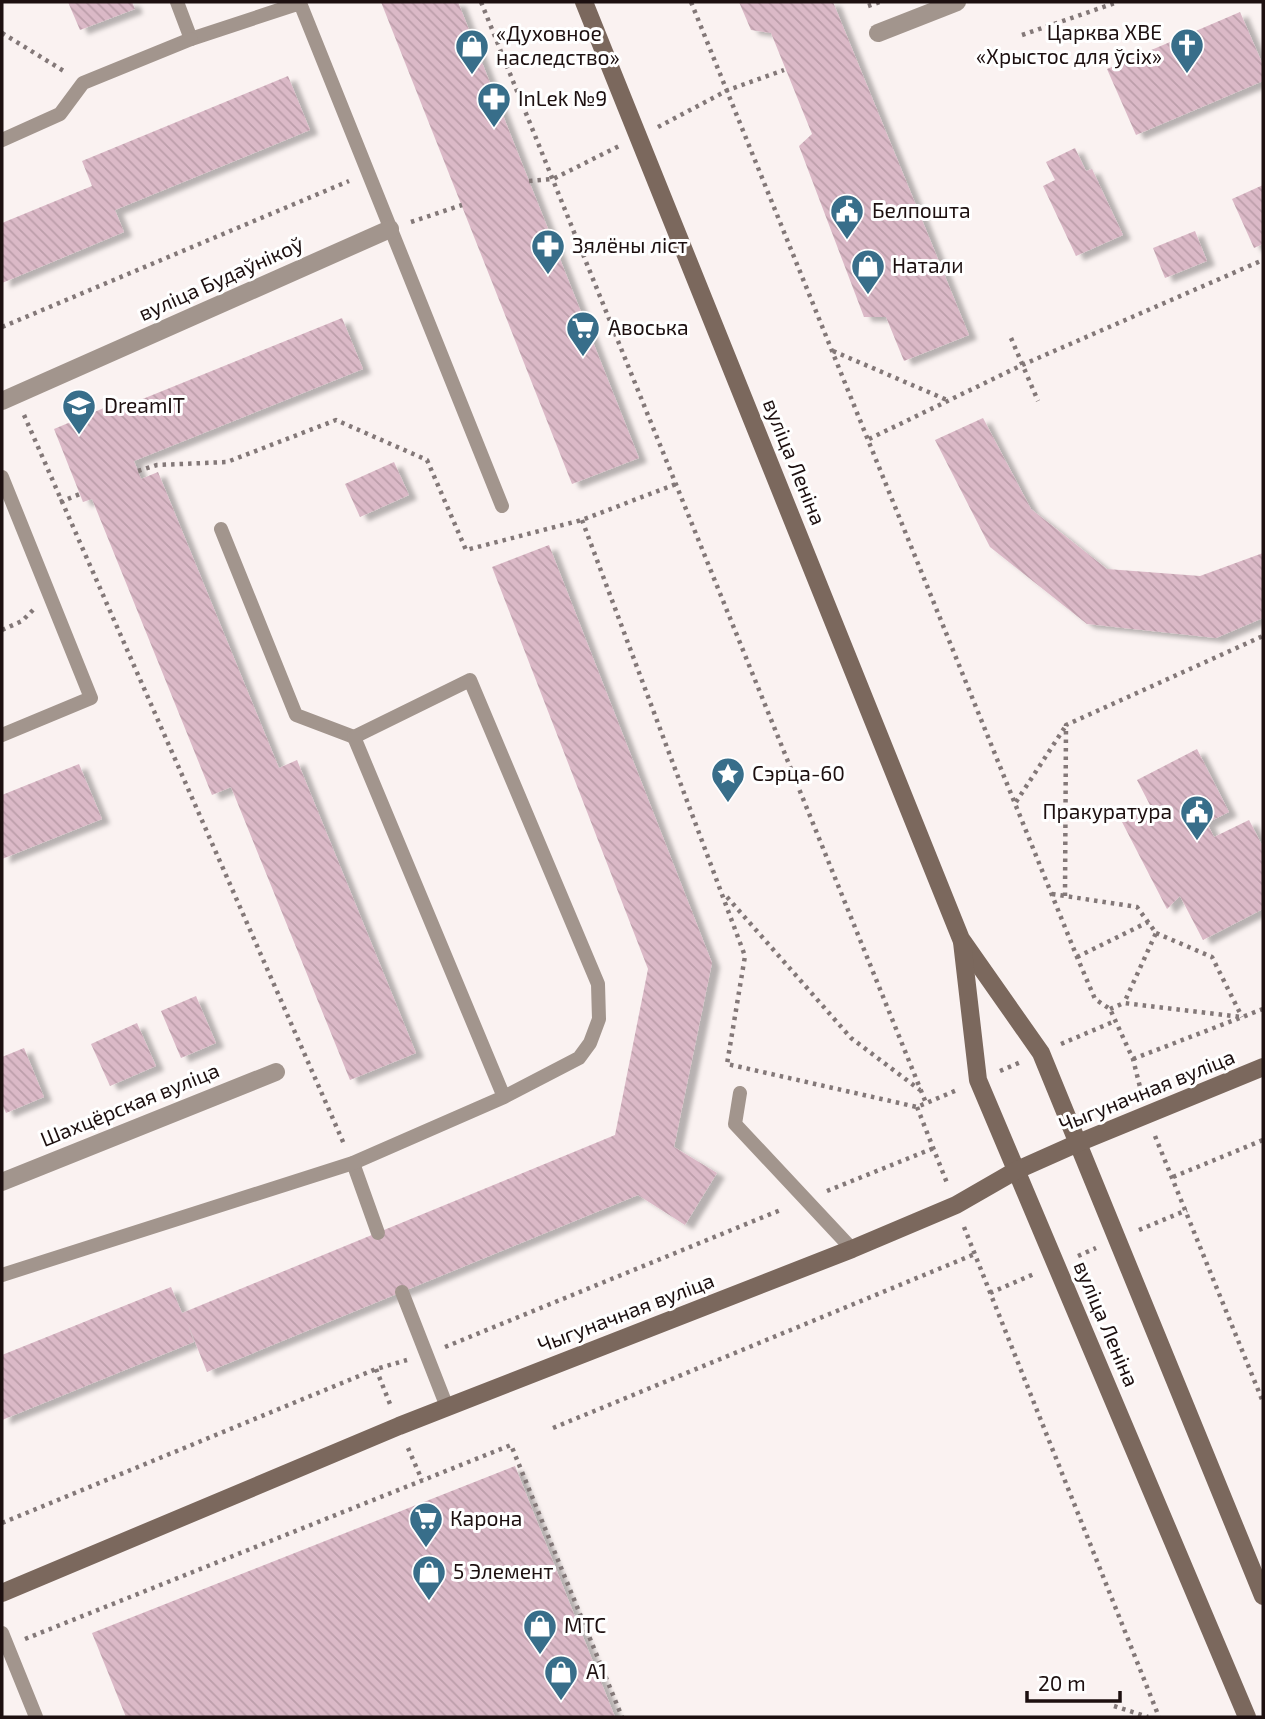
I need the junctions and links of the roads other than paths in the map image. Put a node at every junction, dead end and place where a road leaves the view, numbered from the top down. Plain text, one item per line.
1 (177, 2) edge
2 (300, 2) edge
3 (584, 2) edge
4 (957, 2) edge
5 (878, 33) dead end
6 (191, 39) junction
7 (2, 140) edge
8 (390, 229) junction
9 (8, 398) edge
10 (2, 477) edge
11 (502, 506) dead end
12 (221, 529) dead end
13 (2, 734) edge
14 (354, 737) junction
15 (961, 939) junction
16 (1263, 1067) edge
17 (276, 1072) dead end
18 (740, 1093) dead end
19 (504, 1097) junction
20 (1078, 1143) junction
21 (353, 1163) junction
22 (1015, 1171) junction
23 (2, 1182) edge
24 (378, 1233) dead end
25 (852, 1249) junction
26 (2, 1275) edge
27 (402, 1292) dead end
28 (447, 1407) junction
29 (2, 1593) edge
30 (1263, 1595) edge
31 (4, 1639) edge
32 (36, 1717) edge
33 (1247, 1717) edge

1 - 6 lane
2 - 6 lane
2 - 8 lane
3 - 15 main road, вуліца Леніна
4 - 5 street
6 - 7 lane
8 - 9 street, вуліца Будаўнікоў
8 - 11 lane
10 - 13 lane
12 - 14 lane
14 - 19 lane
14 - 19 lane
15 - 20 main road, вуліца Леніна
15 - 22 main road, вуліца Леніна
16 - 20 main road, Чыгуначная вуліца
17 - 23 street, Шахцёрская вуліца
18 - 25 lane
19 - 21 lane
20 - 22 main road, Чыгуначная вуліца
20 - 30 main road, вуліца Леніна
21 - 24 lane
21 - 26 lane
22 - 25 main road, Чыгуначная вуліца
22 - 33 main road, вуліца Леніна
25 - 28 main road, Чыгуначная вуліца
27 - 28 lane
28 - 29 main road, Чыгуначная вуліца
31 - 32 lane

